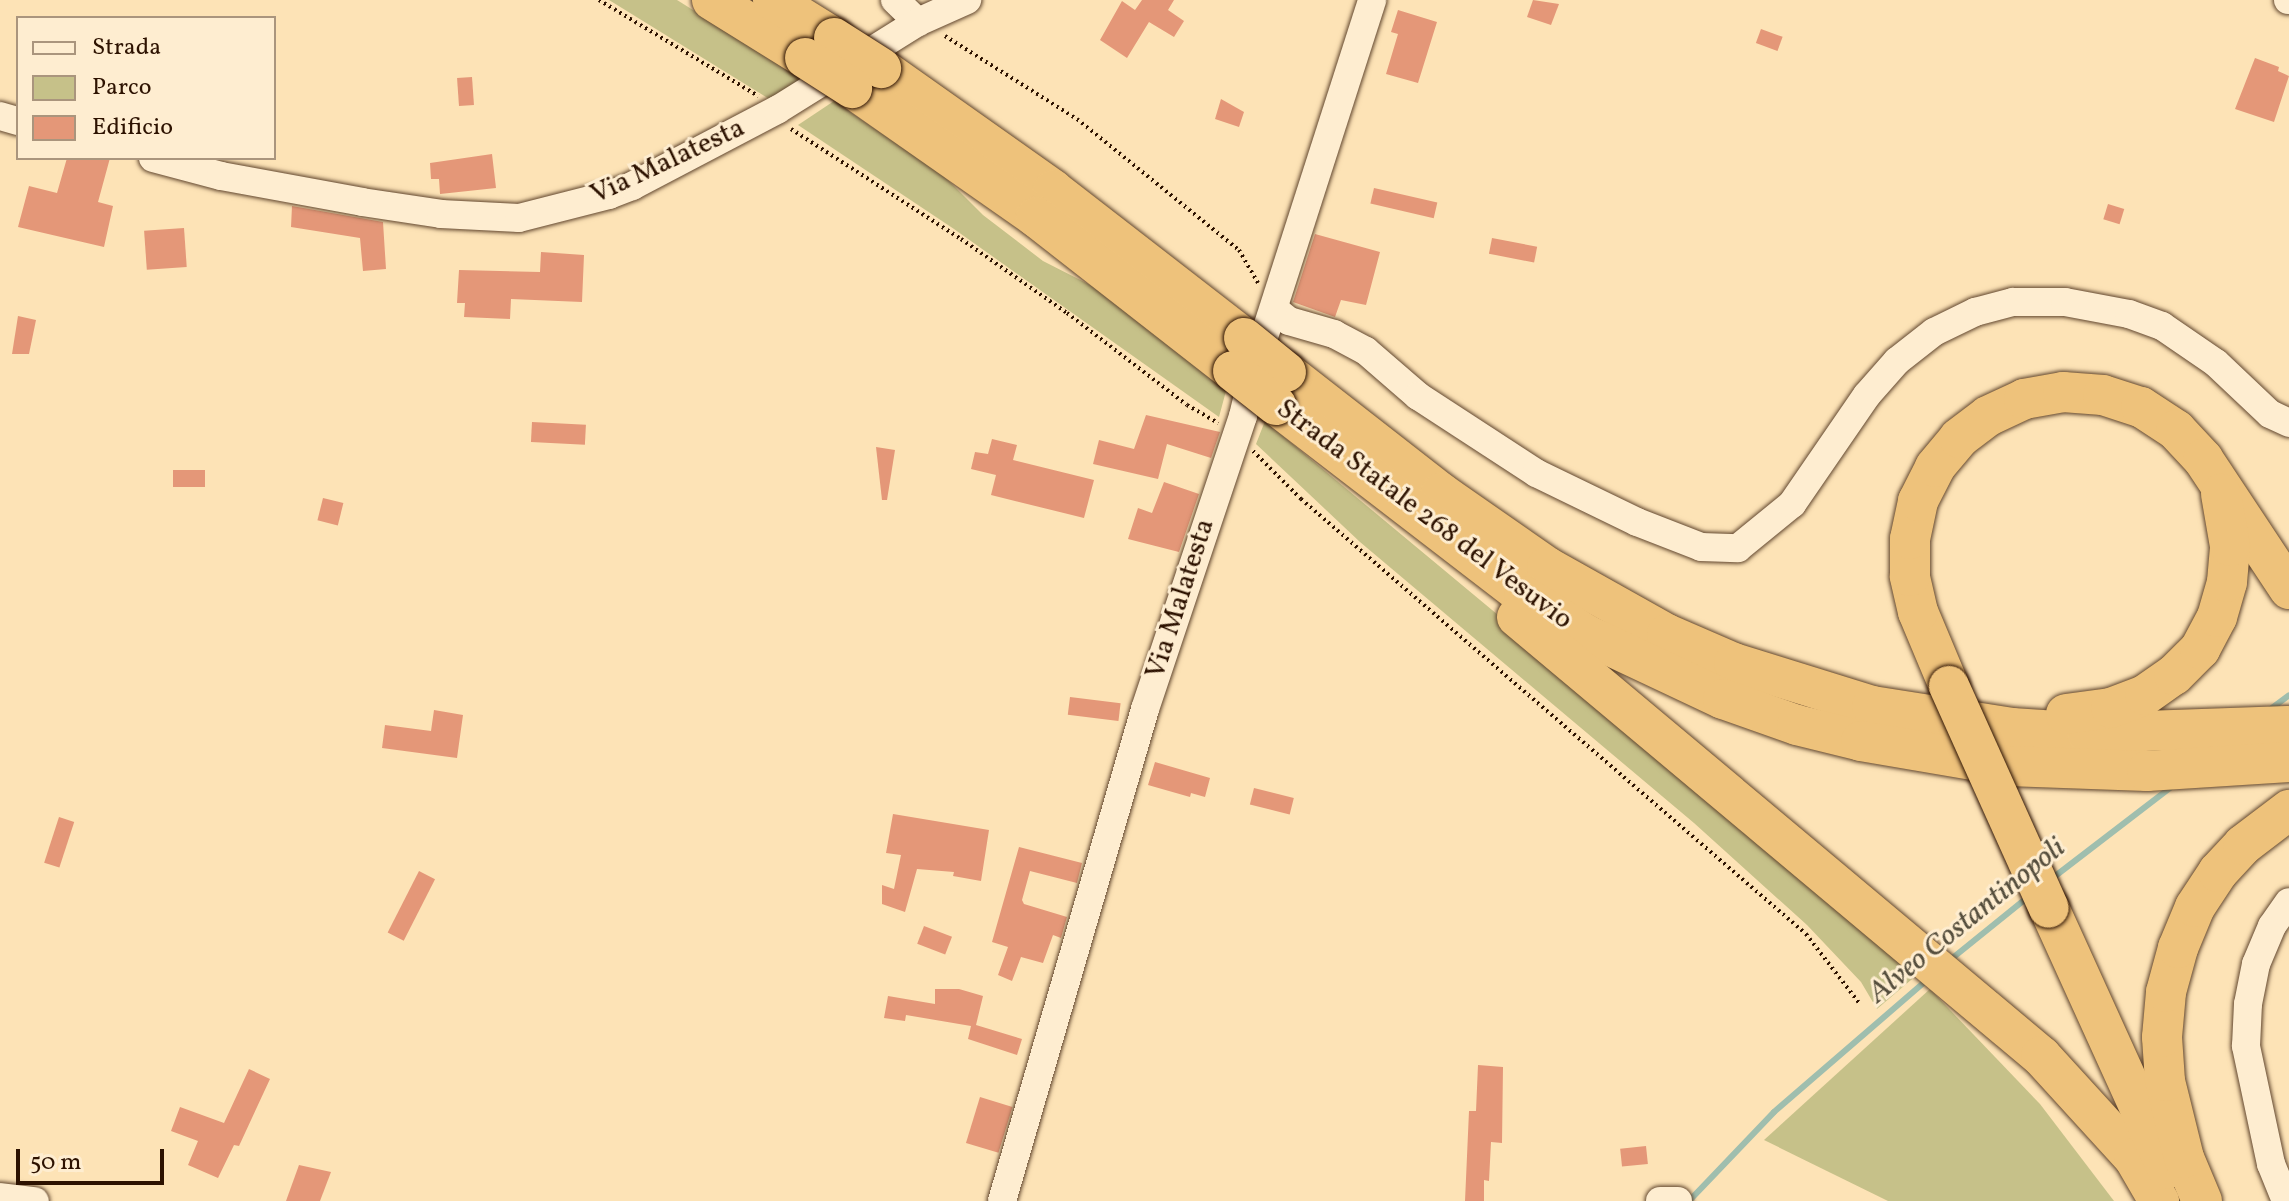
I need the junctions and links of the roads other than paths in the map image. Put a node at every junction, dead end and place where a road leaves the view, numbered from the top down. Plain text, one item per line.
1 (712, 0) edge
2 (773, 0) edge
3 (895, 0) edge
4 (967, 0) edge
5 (1372, 0) edge
6 (918, 22) junction
7 (820, 48) junction
8 (161, 160) edge
9 (1274, 309) junction
10 (1281, 389) junction
11 (2289, 423) edge
12 (2218, 482) junction
13 (1393, 499) junction
14 (2289, 589) edge
15 (1734, 663) junction
16 (2288, 738) edge
17 (2212, 749) junction
18 (2289, 810) edge
19 (2289, 902) edge
20 (0, 1197) edge
21 (35, 1201) edge
22 (1002, 1201) edge
23 (2159, 1201) edge
24 (2182, 1201) edge
25 (2202, 1201) edge
26 (2286, 1201) edge

1 - 7 highway, Strada Statale 268 del Vesuvio
2 - 7 highway, Strada Statale 268 del Vesuvio
3 - 6 street
4 - 6 street, Via Malatesta
5 - 9 street, Via Malatesta
6 - 8 street, Via Malatesta
7 - 10 highway, Strada Statale 268 del Vesuvio, bridge
9 - 11 street
9 - 22 street, Via Malatesta
10 - 13 highway, Strada Statale 268 del Vesuvio
10 - 15 highway, Strada Statale 268 del Vesuvio
12 - 14 highway
12 - 15 highway
12 - 24 highway, bridge
13 - 17 highway, Strada Statale 268 del Vesuvio
13 - 23 highway
15 - 17 highway, Strada Statale 268 del Vesuvio
16 - 17 highway, Strada Statale 268 del Vesuvio
18 - 25 highway
19 - 26 street
20 - 21 street

